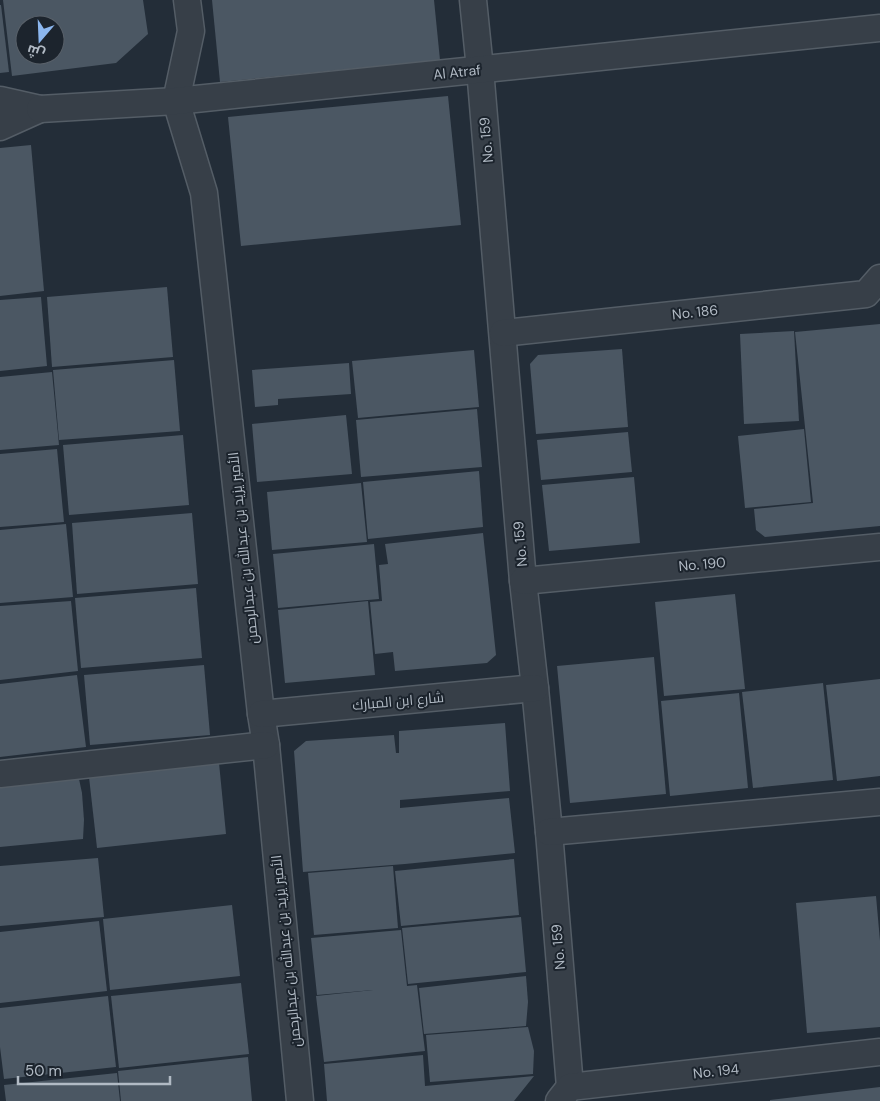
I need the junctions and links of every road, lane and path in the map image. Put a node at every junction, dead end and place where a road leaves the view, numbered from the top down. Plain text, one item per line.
1 (187, 0) edge
2 (473, 0) edge
3 (876, 29) edge
4 (480, 69) junction
5 (0, 100) edge
6 (176, 101) junction
7 (40, 109) junction
8 (0, 127) edge
9 (880, 278) edge
10 (503, 333) junction
11 (880, 547) edge
12 (523, 581) junction
13 (535, 688) junction
14 (261, 714) junction
15 (266, 745) junction
16 (0, 774) edge
17 (880, 802) edge
18 (548, 832) junction
19 (880, 1052) edge
20 (565, 1094) edge
21 (300, 1101) edge

1 - 6 street, الأمير يزيد بن عبدالله بن عبدالرحمن
2 - 4 street, No. 159
3 - 4 street, Al Atraf
4 - 6 street, Al Atraf
4 - 10 street, No. 159
5 - 7 street
6 - 7 street, Al Atraf
6 - 14 street, الأمير يزيد بن عبدالله بن عبدالرحمن
7 - 8 street
9 - 10 street, No. 186
10 - 12 street, No. 159
11 - 12 street, No. 190
12 - 13 street, No. 159
13 - 14 street, شارع ابن المبارك
13 - 18 street, No. 159
14 - 15 street, الأمير يزيد بن عبدالله بن عبدالرحمن
15 - 16 street
15 - 21 street, الأمير يزيد بن عبدالله بن عبدالرحمن
17 - 18 street
18 - 20 street, No. 159
19 - 20 street, No. 194

